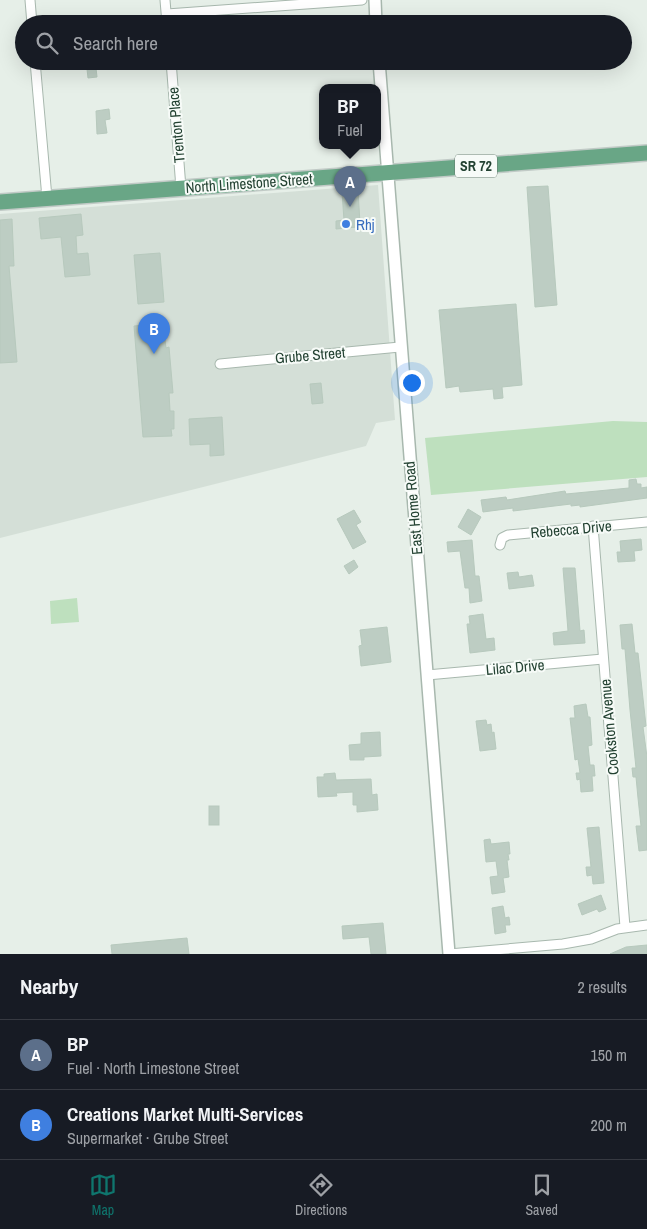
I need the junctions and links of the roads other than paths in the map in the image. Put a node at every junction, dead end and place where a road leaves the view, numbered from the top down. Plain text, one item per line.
1 (30, 0) edge
2 (165, 0) edge
3 (362, 0) edge
4 (375, 0) edge
5 (31, 15) edge
6 (167, 15) edge
7 (208, 15) edge
8 (376, 15) edge
9 (36, 70) edge
10 (171, 70) edge
11 (380, 70) edge
12 (381, 84) edge
13 (381, 89) edge
14 (647, 153) edge
15 (387, 173) junction
16 (181, 188) junction
17 (47, 198) junction
18 (0, 202) edge
19 (400, 347) junction
20 (220, 364) dead end
21 (647, 522) edge
22 (593, 526) junction
23 (500, 545) dead end
24 (603, 660) junction
25 (427, 675) junction
26 (647, 925) edge
27 (625, 927) junction
28 (449, 954) edge

1 - 5 street
2 - 6 street
3 - 7 street
4 - 8 street
9 - 17 street
10 - 16 street, Trenton Place
11 - 12 street, East Home Road
13 - 15 street, East Home Road
14 - 15 main road, North Limestone Street / SR 72
15 - 16 main road, North Limestone Street / SR 72
15 - 19 street, East Home Road
16 - 17 main road, North Limestone Street / SR 72
17 - 18 main road, North Limestone Street / SR 72
19 - 20 street, Grube Street
19 - 25 street, East Home Road
21 - 22 street, Rebecca Drive
22 - 23 street, Rebecca Drive
22 - 24 street, Cookston Avenue
24 - 25 street, Lilac Drive
24 - 27 street, Cookston Avenue
25 - 28 street, East Home Road
26 - 27 street
27 - 28 street

